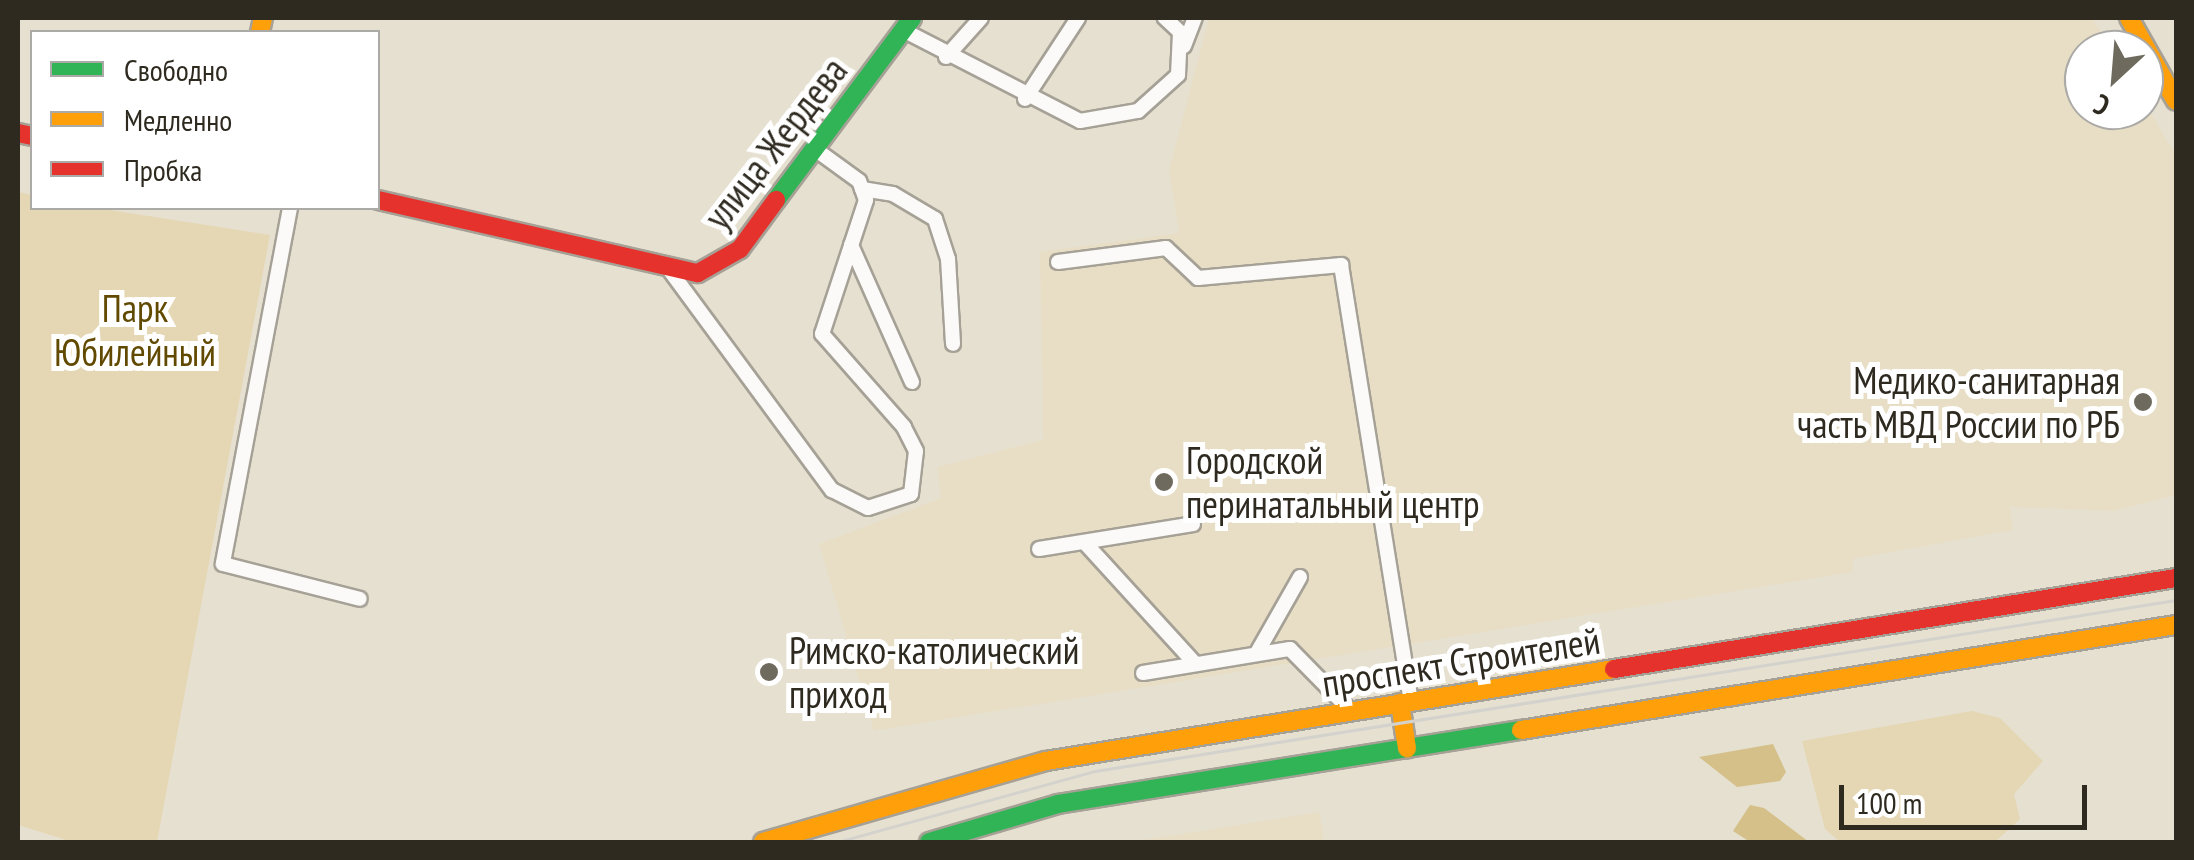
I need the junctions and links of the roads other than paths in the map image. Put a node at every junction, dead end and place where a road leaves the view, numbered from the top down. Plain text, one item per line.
1 (981, 18) edge
2 (1078, 18) edge
3 (1165, 18) edge
4 (1195, 18) edge
5 (2129, 18) edge
6 (907, 24) edge
7 (1181, 51) junction
8 (946, 57) junction
9 (1025, 99) junction
10 (2176, 101) edge
11 (815, 148) junction
12 (862, 190) junction
13 (380, 200) edge
14 (290, 210) edge
15 (851, 245) junction
16 (1058, 262) dead end
17 (671, 272) junction
18 (953, 344) dead end
19 (912, 382) dead end
20 (1193, 524) dead end
21 (1086, 544) junction
22 (1038, 549) dead end
23 (1300, 577) dead end
24 (2176, 578) edge
25 (360, 600) dead end
26 (2176, 625) edge
27 (1258, 651) junction
28 (1193, 660) junction
29 (1143, 674) dead end
30 (1405, 702) junction
31 (1351, 711) junction
32 (1407, 748) junction
33 (763, 842) edge
34 (929, 842) edge

1 - 8 street
2 - 9 street
3 - 7 street
4 - 7 street
5 - 10 main road
6 - 8 street
6 - 11 main road, улица Жердева
7 - 9 street
8 - 9 street
11 - 12 street
11 - 17 main road, улица Жердева
12 - 15 street
12 - 18 street
13 - 17 main road
14 - 25 street
15 - 17 street
15 - 19 street
16 - 30 street
20 - 21 street
21 - 22 street
21 - 28 street
23 - 27 street
24 - 30 main road, проспект Строителей
26 - 32 main road, проспект Строителей
27 - 28 street
27 - 31 street
28 - 29 street
30 - 31 main road, проспект Строителей
30 - 32 main road
31 - 33 main road, проспект Строителей
32 - 34 main road, проспект Строителей

